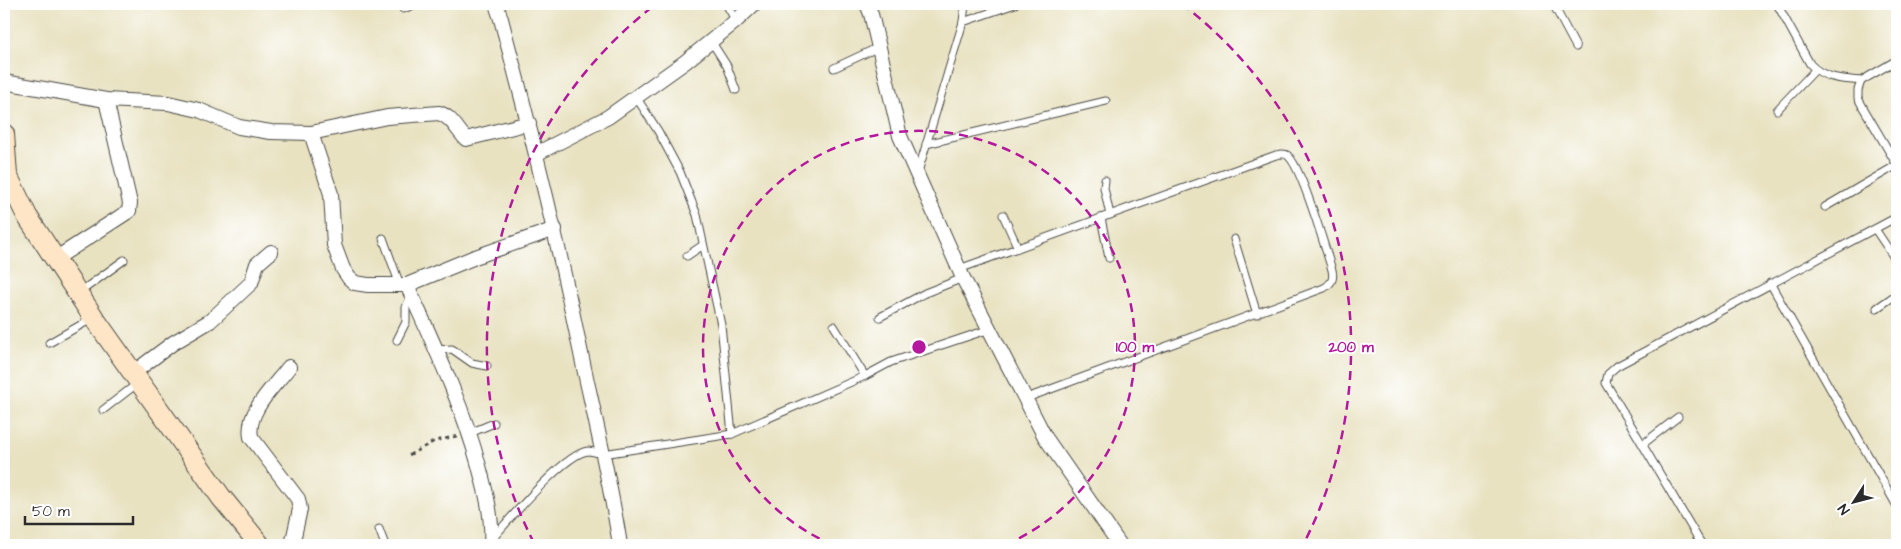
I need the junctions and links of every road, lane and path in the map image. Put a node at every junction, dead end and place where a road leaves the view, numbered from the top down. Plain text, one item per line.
1 (416, 4) edge
2 (496, 4) edge
3 (726, 4) edge
4 (754, 4) edge
5 (867, 4) edge
6 (965, 4) edge
7 (1015, 4) edge
8 (1553, 4) edge
9 (1777, 4) edge
10 (403, 9) dead end
11 (736, 21) junction
12 (963, 22) junction
13 (711, 41) junction
14 (879, 47) junction
15 (1576, 47) dead end
16 (1897, 60) edge
17 (834, 68) dead end
18 (1815, 70) junction
19 (1861, 81) junction
20 (4, 82) edge
21 (736, 90) dead end
22 (636, 97) junction
23 (106, 100) junction
24 (1106, 101) dead end
25 (1777, 110) dead end
26 (529, 123) junction
27 (311, 133) junction
28 (4, 134) edge
29 (926, 144) junction
30 (536, 154) junction
31 (1897, 165) edge
32 (917, 176) junction
33 (1105, 180) dead end
34 (1825, 207) dead end
35 (1003, 215) dead end
36 (1110, 215) junction
37 (1897, 217) edge
38 (1101, 218) junction
39 (555, 229) junction
40 (1875, 229) junction
41 (384, 238) dead end
42 (1234, 238) dead end
43 (703, 244) junction
44 (1018, 248) junction
45 (271, 252) dead end
46 (687, 256) dead end
47 (1109, 258) dead end
48 (55, 259) junction
49 (124, 260) dead end
50 (1897, 262) edge
51 (961, 274) junction
52 (1770, 283) junction
53 (406, 288) junction
54 (78, 293) junction
55 (1897, 294) edge
56 (1877, 308) dead end
57 (1257, 314) junction
58 (880, 317) dead end
59 (94, 318) junction
60 (834, 326) dead end
61 (991, 329) junction
62 (397, 340) dead end
63 (49, 343) dead end
64 (437, 350) junction
65 (486, 366) dead end
66 (289, 367) dead end
67 (865, 376) junction
68 (137, 377) junction
69 (1024, 399) junction
70 (102, 410) dead end
71 (1678, 417) dead end
72 (494, 423) dead end
73 (470, 433) junction
74 (732, 434) junction
75 (1643, 444) junction
76 (603, 454) junction
77 (409, 455) dead end
78 (1897, 506) edge
79 (380, 529) dead end
80 (490, 544) edge
81 (260, 545) edge
82 (292, 545) edge
83 (385, 545) edge
84 (620, 545) edge
85 (1118, 545) edge
86 (1702, 545) edge

1 - 10 lane
2 - 26 street
3 - 11 lane
4 - 11 street
5 - 14 street
6 - 12 lane
7 - 12 lane
8 - 15 lane
9 - 18 lane
11 - 13 street
12 - 29 lane
13 - 21 lane
13 - 22 street
14 - 17 lane
14 - 32 street
16 - 19 lane
18 - 19 lane
18 - 25 lane
19 - 31 lane
20 - 23 street
22 - 30 street
22 - 43 lane
23 - 27 street
23 - 48 street
24 - 29 lane
26 - 27 street
26 - 30 street
27 - 53 street
28 - 48 street
29 - 32 lane
30 - 39 street
31 - 34 lane
32 - 51 street
33 - 36 lane
35 - 44 lane
36 - 38 lane
36 - 57 lane
37 - 40 lane
38 - 44 lane
38 - 47 lane
39 - 53 street
39 - 76 street
40 - 50 lane
40 - 52 lane
41 - 53 lane
42 - 57 lane
43 - 46 lane
43 - 74 lane
44 - 51 lane
45 - 68 street
48 - 54 street
49 - 54 lane
51 - 58 lane
51 - 61 street
52 - 75 lane
52 - 78 lane
53 - 62 lane
53 - 64 street
54 - 59 street
55 - 56 lane
57 - 69 lane
59 - 63 lane
59 - 68 street
60 - 67 lane
61 - 67 lane
61 - 69 street
64 - 65 lane
64 - 73 street
66 - 82 street
67 - 74 lane
68 - 70 lane
68 - 81 street
69 - 85 street
71 - 75 lane
72 - 73 lane
73 - 77 path
73 - 80 street
74 - 76 lane
75 - 86 lane
76 - 80 lane
76 - 84 street
79 - 83 lane

